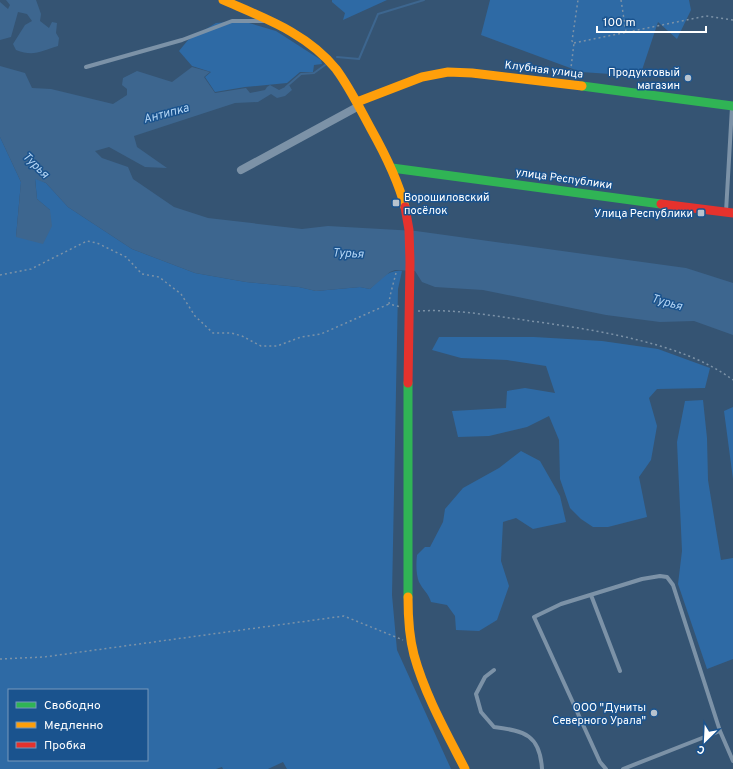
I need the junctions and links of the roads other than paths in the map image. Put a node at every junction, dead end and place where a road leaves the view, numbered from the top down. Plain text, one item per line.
1 (223, 0) edge
2 (270, 21) junction
3 (86, 67) dead end
4 (358, 104) junction
5 (733, 106) edge
6 (392, 168) junction
7 (241, 170) dead end
8 (729, 212) edge
9 (591, 595) junction
10 (494, 670) dead end
11 (620, 671) dead end
12 (720, 731) junction
13 (733, 761) edge
14 (465, 769) edge
15 (542, 769) edge
16 (606, 769) edge
17 (623, 769) edge

1 - 2 main road
2 - 3 lane
2 - 4 main road
4 - 5 main road, Клубная улица
4 - 6 main road
4 - 7 street
5 - 8 lane
6 - 8 main road, улица Республики
6 - 14 main road
9 - 11 lane
9 - 12 lane
9 - 16 lane
10 - 15 lane
12 - 13 lane
12 - 17 lane

